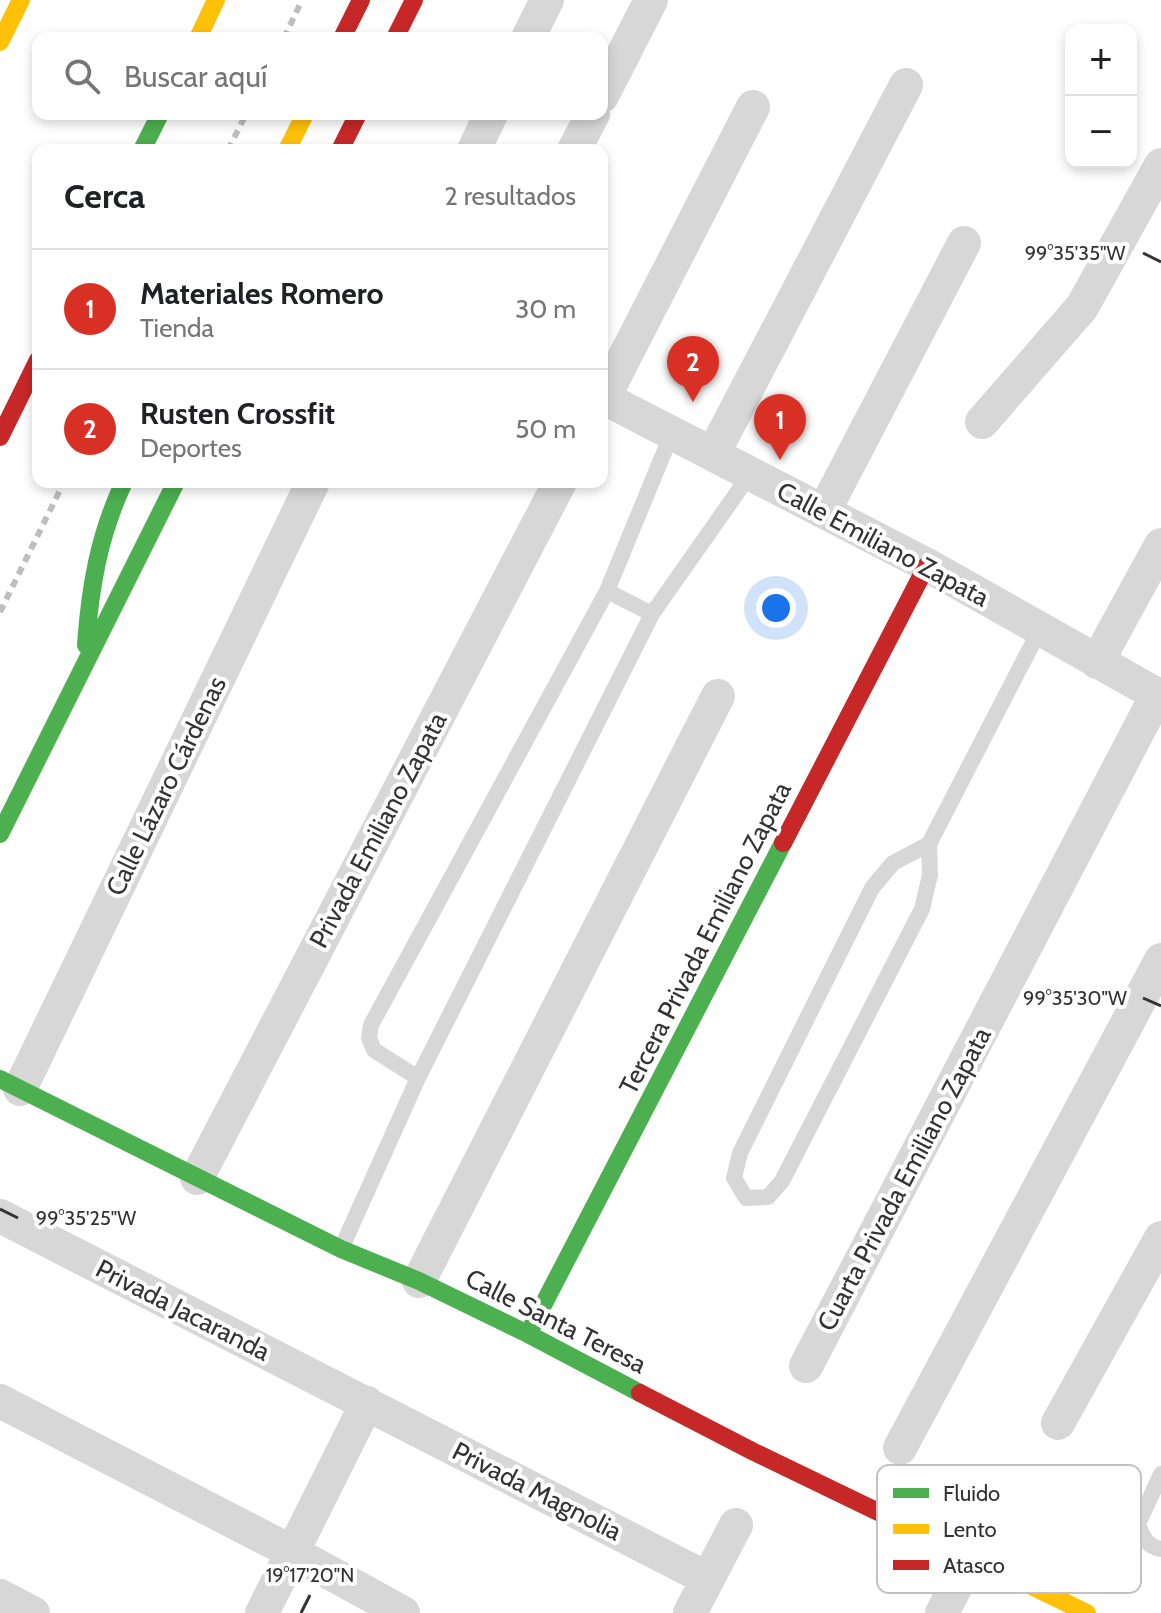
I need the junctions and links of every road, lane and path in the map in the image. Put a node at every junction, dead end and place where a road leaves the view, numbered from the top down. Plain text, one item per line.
1 (21, 0) edge
2 (216, 0) edge
3 (361, 0) edge
4 (414, 0) edge
5 (547, 0) edge
6 (651, 0) edge
7 (201, 32) edge
8 (345, 32) edge
9 (398, 32) edge
10 (531, 32) edge
11 (0, 42) edge
12 (608, 78) edge
13 (906, 85) dead end
14 (753, 107) dead end
15 (157, 120) edge
16 (302, 120) edge
17 (355, 120) edge
18 (488, 120) edge
19 (145, 144) edge
20 (290, 144) edge
21 (343, 144) edge
22 (477, 144) edge
23 (1161, 165) edge
24 (964, 243) dead end
25 (32, 372) edge
26 (608, 389) edge
27 (608, 401) edge
28 (982, 422) dead end
29 (672, 433) junction
30 (0, 437) edge
31 (713, 454) junction
32 (751, 473) junction
33 (121, 488) edge
34 (173, 488) edge
35 (310, 488) edge
36 (557, 488) edge
37 (824, 511) junction
38 (1161, 545) edge
39 (927, 565) junction
40 (607, 591) junction
41 (652, 614) junction
42 (1039, 631) junction
43 (1097, 662) junction
44 (84, 667) junction
45 (718, 696) dead end
46 (1159, 696) edge
47 (0, 834) edge
48 (929, 844) junction
49 (1161, 960) edge
50 (418, 1078) junction
51 (10, 1084) edge
52 (197, 1178) junction
53 (0, 1216) edge
54 (1161, 1238) edge
55 (341, 1249) junction
56 (419, 1281) junction
57 (528, 1334) junction
58 (806, 1366) dead end
59 (0, 1401) edge
60 (367, 1403) junction
61 (1058, 1423) dead end
62 (900, 1448) dead end
63 (1161, 1474) edge
64 (877, 1512) edge
65 (1141, 1517) edge
66 (736, 1525) dead end
67 (1141, 1534) edge
68 (1161, 1549) edge
69 (292, 1552) junction
70 (706, 1578) junction
71 (952, 1593) edge
72 (1046, 1593) edge
73 (0, 1596) edge
74 (33, 1613) edge
75 (262, 1613) edge
76 (403, 1613) edge
77 (690, 1613) edge
78 (942, 1613) edge
79 (1087, 1613) edge

1 - 11 main road
2 - 7 main road
3 - 8 main road
4 - 9 main road
5 - 10 street
6 - 12 street
13 - 31 street
14 - 26 street
15 - 19 main road
16 - 20 main road
17 - 21 main road
18 - 22 street
23 - 28 street
24 - 37 street
25 - 30 main road
27 - 29 street, Calle Emiliano Zapata
29 - 31 street, Calle Emiliano Zapata
29 - 40 lane
31 - 32 street, Calle Emiliano Zapata
32 - 37 street, Calle Emiliano Zapata
32 - 41 lane
33 - 44 main road
34 - 44 main road
35 - 51 street, Calle Lázaro Cárdenas
36 - 52 street, Privada Emiliano Zapata
37 - 39 street, Calle Emiliano Zapata
38 - 43 street
39 - 42 street, Calle Emiliano Zapata
39 - 57 main road, Tercera Privada Emiliano Zapata
40 - 41 lane
40 - 50 lane
41 - 50 lane
42 - 43 street, Calle Emiliano Zapata
42 - 48 lane
43 - 46 street, Calle Emiliano Zapata
44 - 47 main road
45 - 56 street
46 - 58 street, Cuarta Privada Emiliano Zapata
48 - 48 lane
49 - 62 street
50 - 55 lane
51 - 52 main road, Calle Santa Teresa
52 - 55 main road, Calle Santa Teresa
53 - 60 street, Privada Jacaranda
54 - 61 street
55 - 56 main road, Calle Santa Teresa
56 - 57 main road, Calle Santa Teresa
57 - 64 main road, Calle Santa Teresa
59 - 69 street
60 - 69 street
60 - 70 street, Privada Magnolia
63 - 65 lane
66 - 70 street
67 - 68 lane
69 - 75 street
69 - 76 street
70 - 77 street
71 - 78 street
72 - 79 main road, Calle Santa Teresa
73 - 74 street

